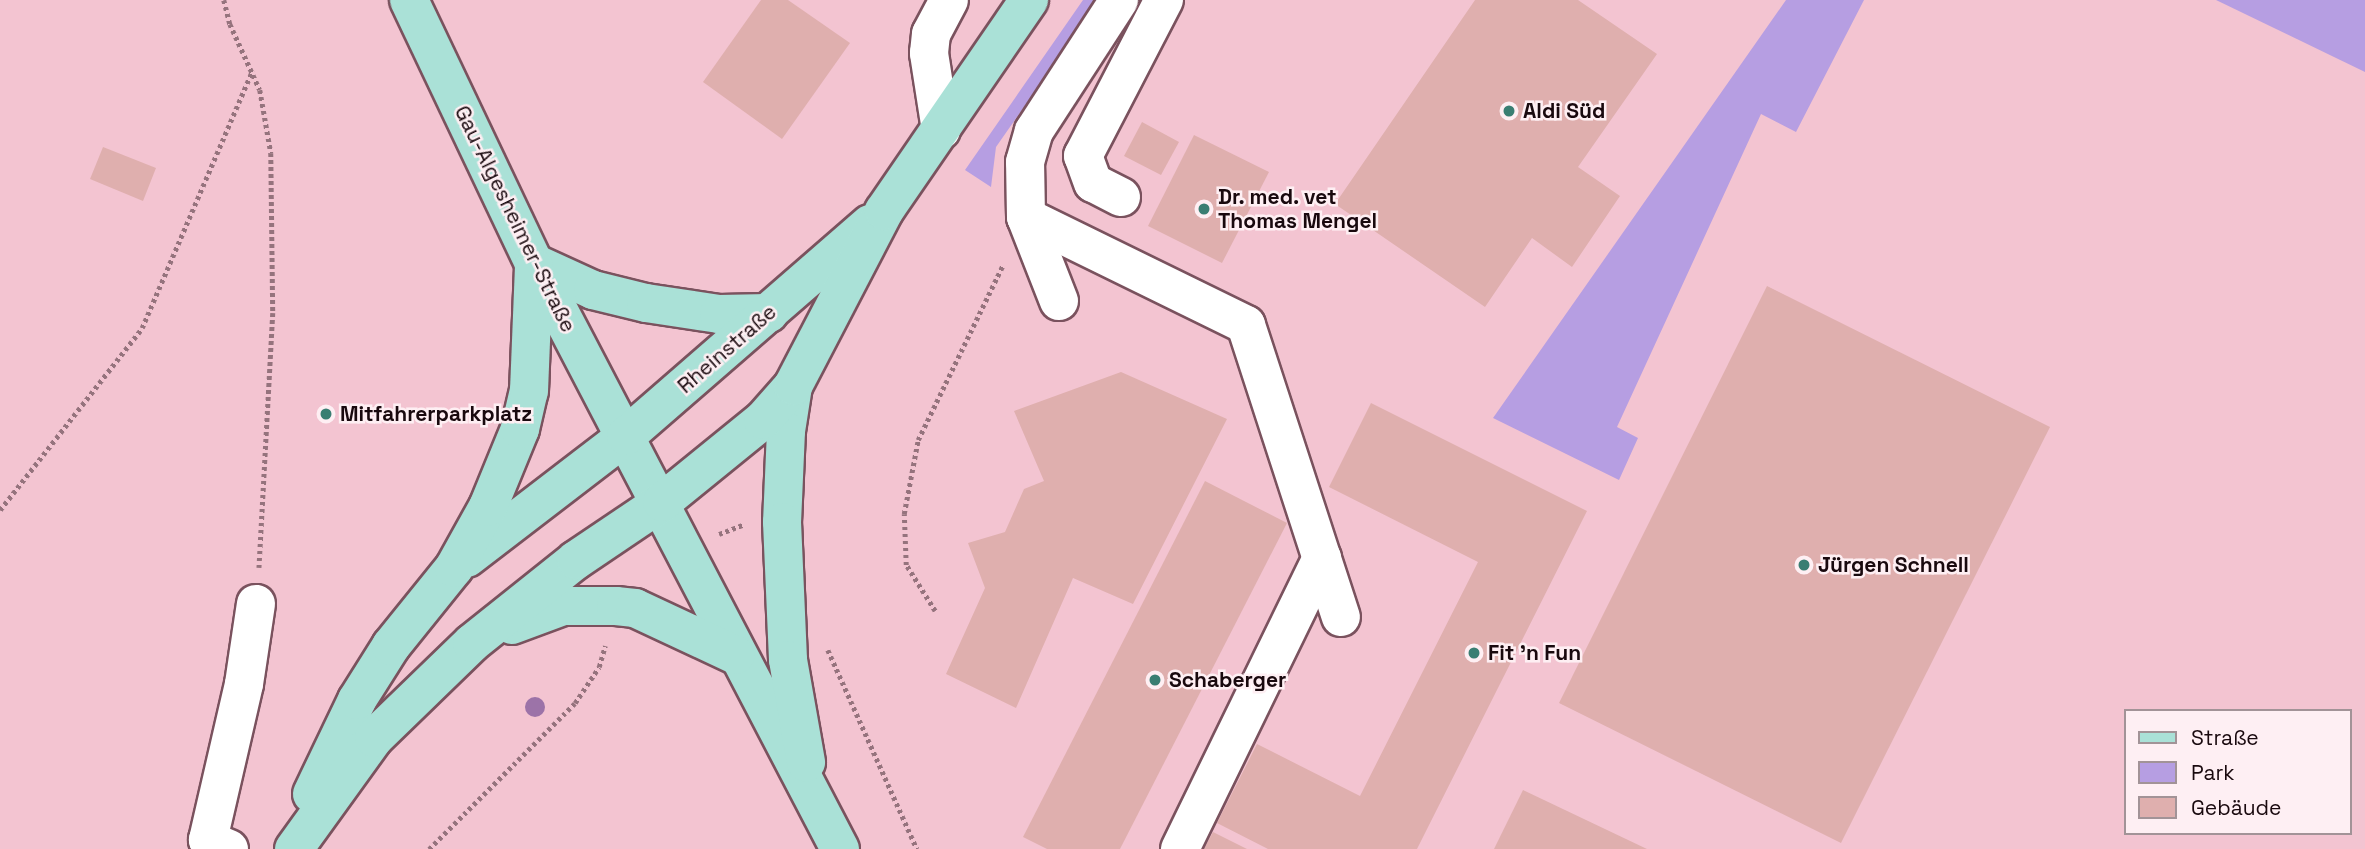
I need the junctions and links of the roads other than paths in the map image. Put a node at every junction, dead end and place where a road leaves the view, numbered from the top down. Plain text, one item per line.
1 (408, 0) edge
2 (949, 0) edge
3 (1029, 0) edge
4 (1119, 0) edge
5 (1164, 0) edge
6 (941, 130) junction
7 (1121, 197) dead end
8 (884, 211) junction
9 (1026, 217) junction
10 (534, 263) junction
11 (1059, 301) dead end
12 (769, 313) junction
13 (793, 386) junction
14 (626, 436) junction
15 (662, 502) junction
16 (1322, 558) junction
17 (454, 568) junction
18 (256, 604) road end
19 (1341, 617) dead end
20 (472, 643) junction
21 (736, 655) junction
22 (811, 791) junction
23 (229, 849) edge
24 (291, 849) edge
25 (840, 849) edge
26 (1180, 849) edge

1 - 10 main road, Gau-Algesheimer-Straße
2 - 6 street
3 - 6 main road, Rheinstraße
4 - 9 street
5 - 7 street
6 - 8 main road, Rheinstraße
8 - 12 main road, Rheinstraße
8 - 13 main road, Rheinstraße
9 - 11 street
9 - 16 street
10 - 12 main road
10 - 14 main road, Gau-Algesheimer-Straße
10 - 17 main road
12 - 14 main road, Rheinstraße
13 - 15 main road, Rheinstraße
13 - 22 main road
14 - 15 main road
14 - 17 main road, Rheinstraße
15 - 20 main road, Rheinstraße
15 - 21 main road
16 - 19 street
16 - 26 street
17 - 24 main road
18 - 23 street
20 - 21 main road
20 - 24 main road, Rheinstraße
21 - 22 main road
22 - 25 main road

